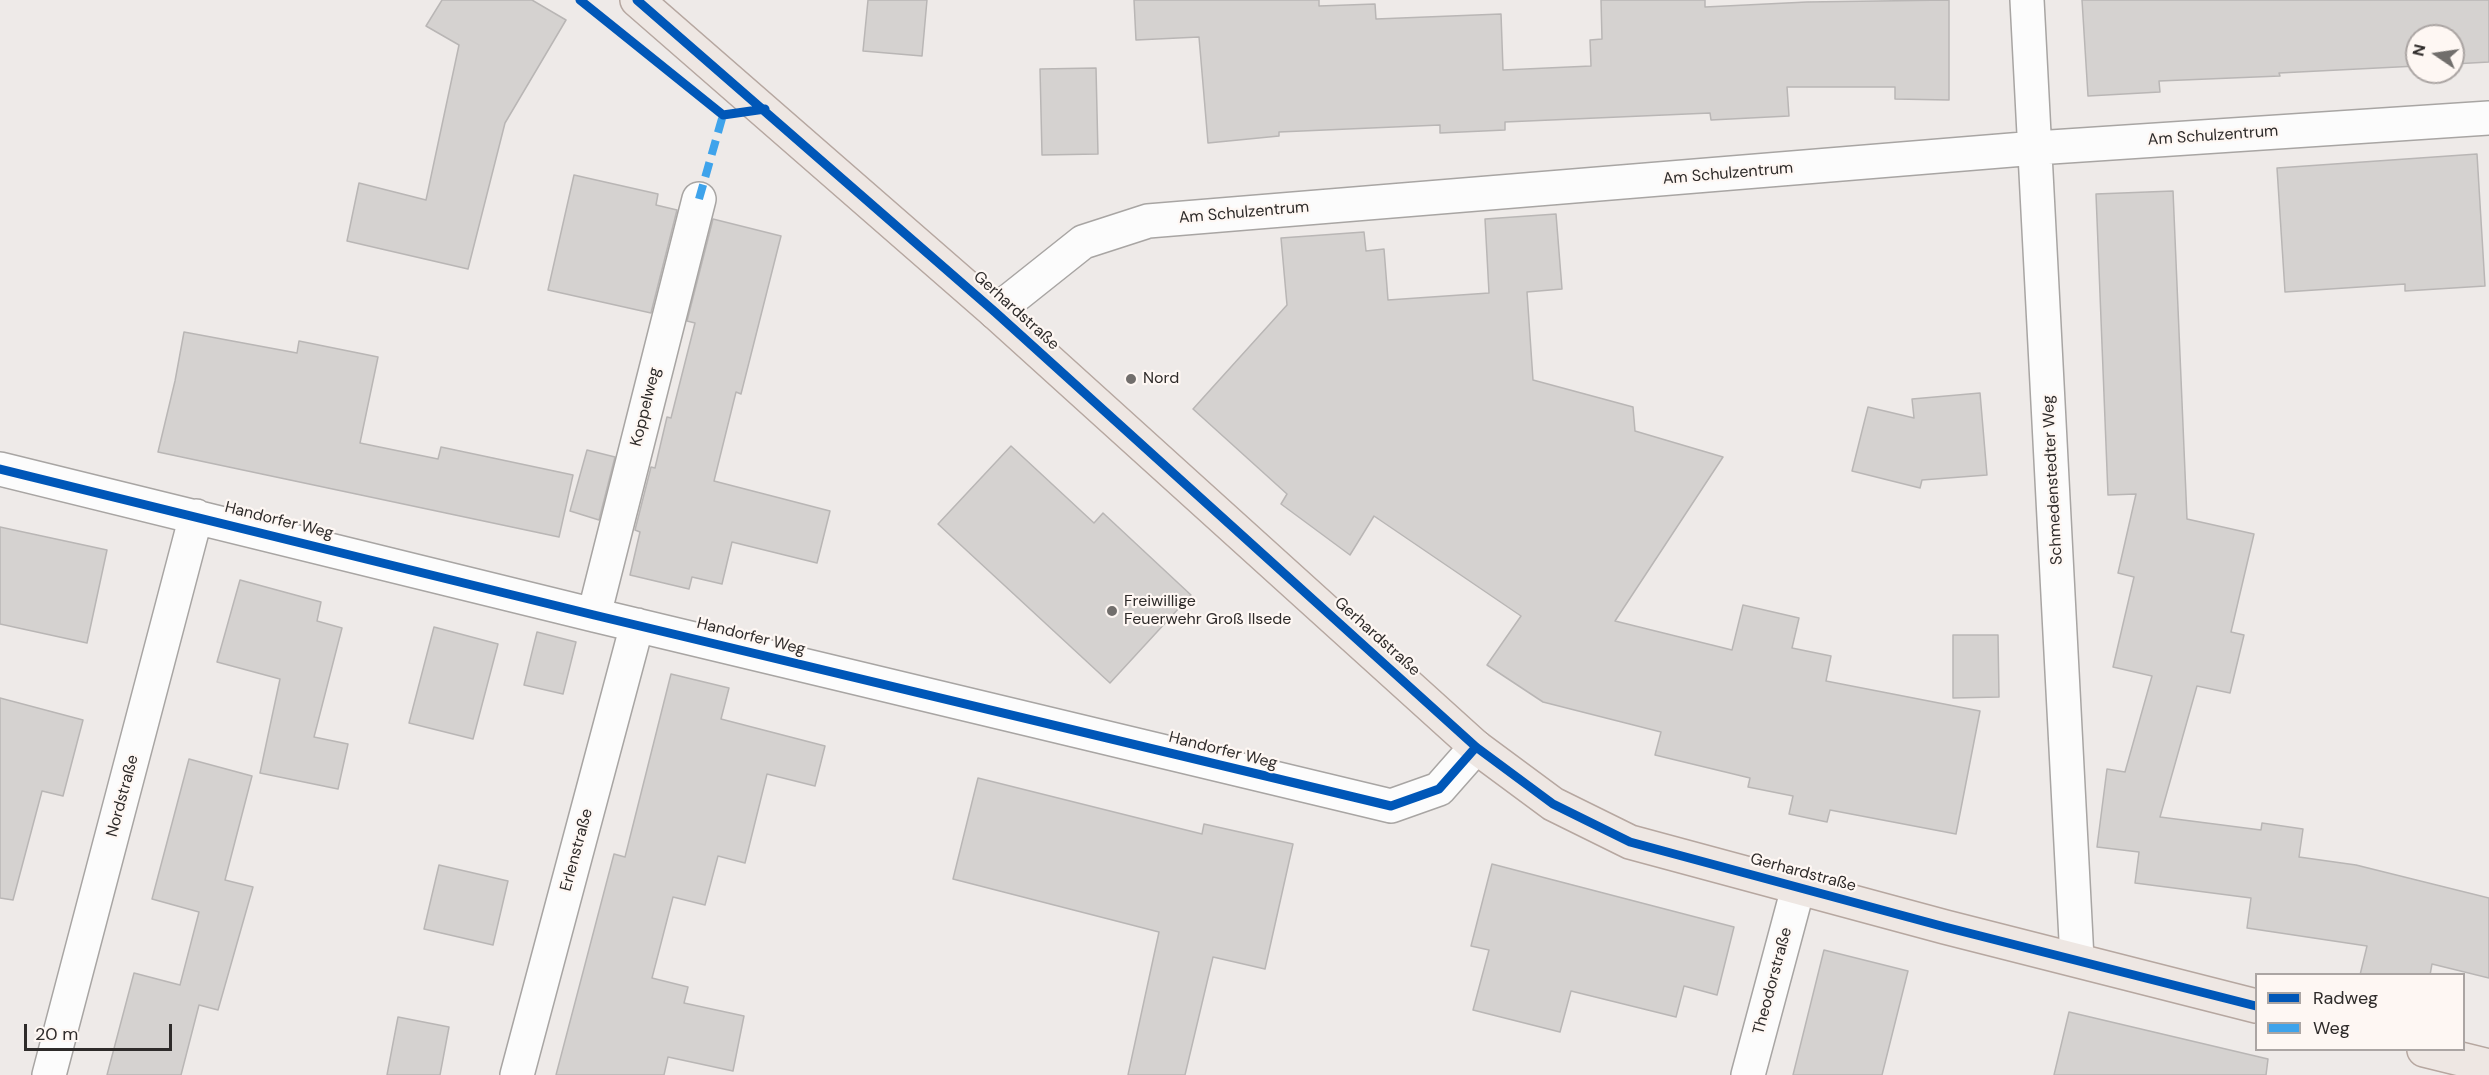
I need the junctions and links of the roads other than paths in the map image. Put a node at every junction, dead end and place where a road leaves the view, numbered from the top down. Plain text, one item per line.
1 (637, 0) edge
2 (2027, 0) edge
3 (2489, 118) edge
4 (2036, 148) junction
5 (699, 199) dead end
6 (995, 312) junction
7 (0, 469) edge
8 (196, 516) junction
9 (594, 615) junction
10 (637, 625) junction
11 (1476, 747) junction
12 (1798, 888) junction
13 (2078, 959) junction
14 (2255, 1006) edge
15 (2428, 1051) edge
16 (2489, 1066) edge
17 (49, 1075) edge
18 (517, 1075) edge
19 (1748, 1075) edge

1 - 6 main road, Gerhardstraße
2 - 4 street, Schmedenstedter Weg
3 - 4 street, Am Schulzentrum
4 - 6 street, Am Schulzentrum
4 - 13 street, Schmedenstedter Weg
5 - 9 street, Koppelweg
6 - 11 main road, Gerhardstraße
7 - 8 street, Handorfer Weg
8 - 9 street, Handorfer Weg
8 - 17 street, Nordstraße
9 - 10 street, Handorfer Weg
10 - 11 street, Handorfer Weg
10 - 18 street, Erlenstraße
11 - 12 main road, Gerhardstraße
12 - 13 main road, Gerhardstraße
12 - 19 street, Theodorstraße
13 - 14 main road, Gerhardstraße
15 - 16 main road

